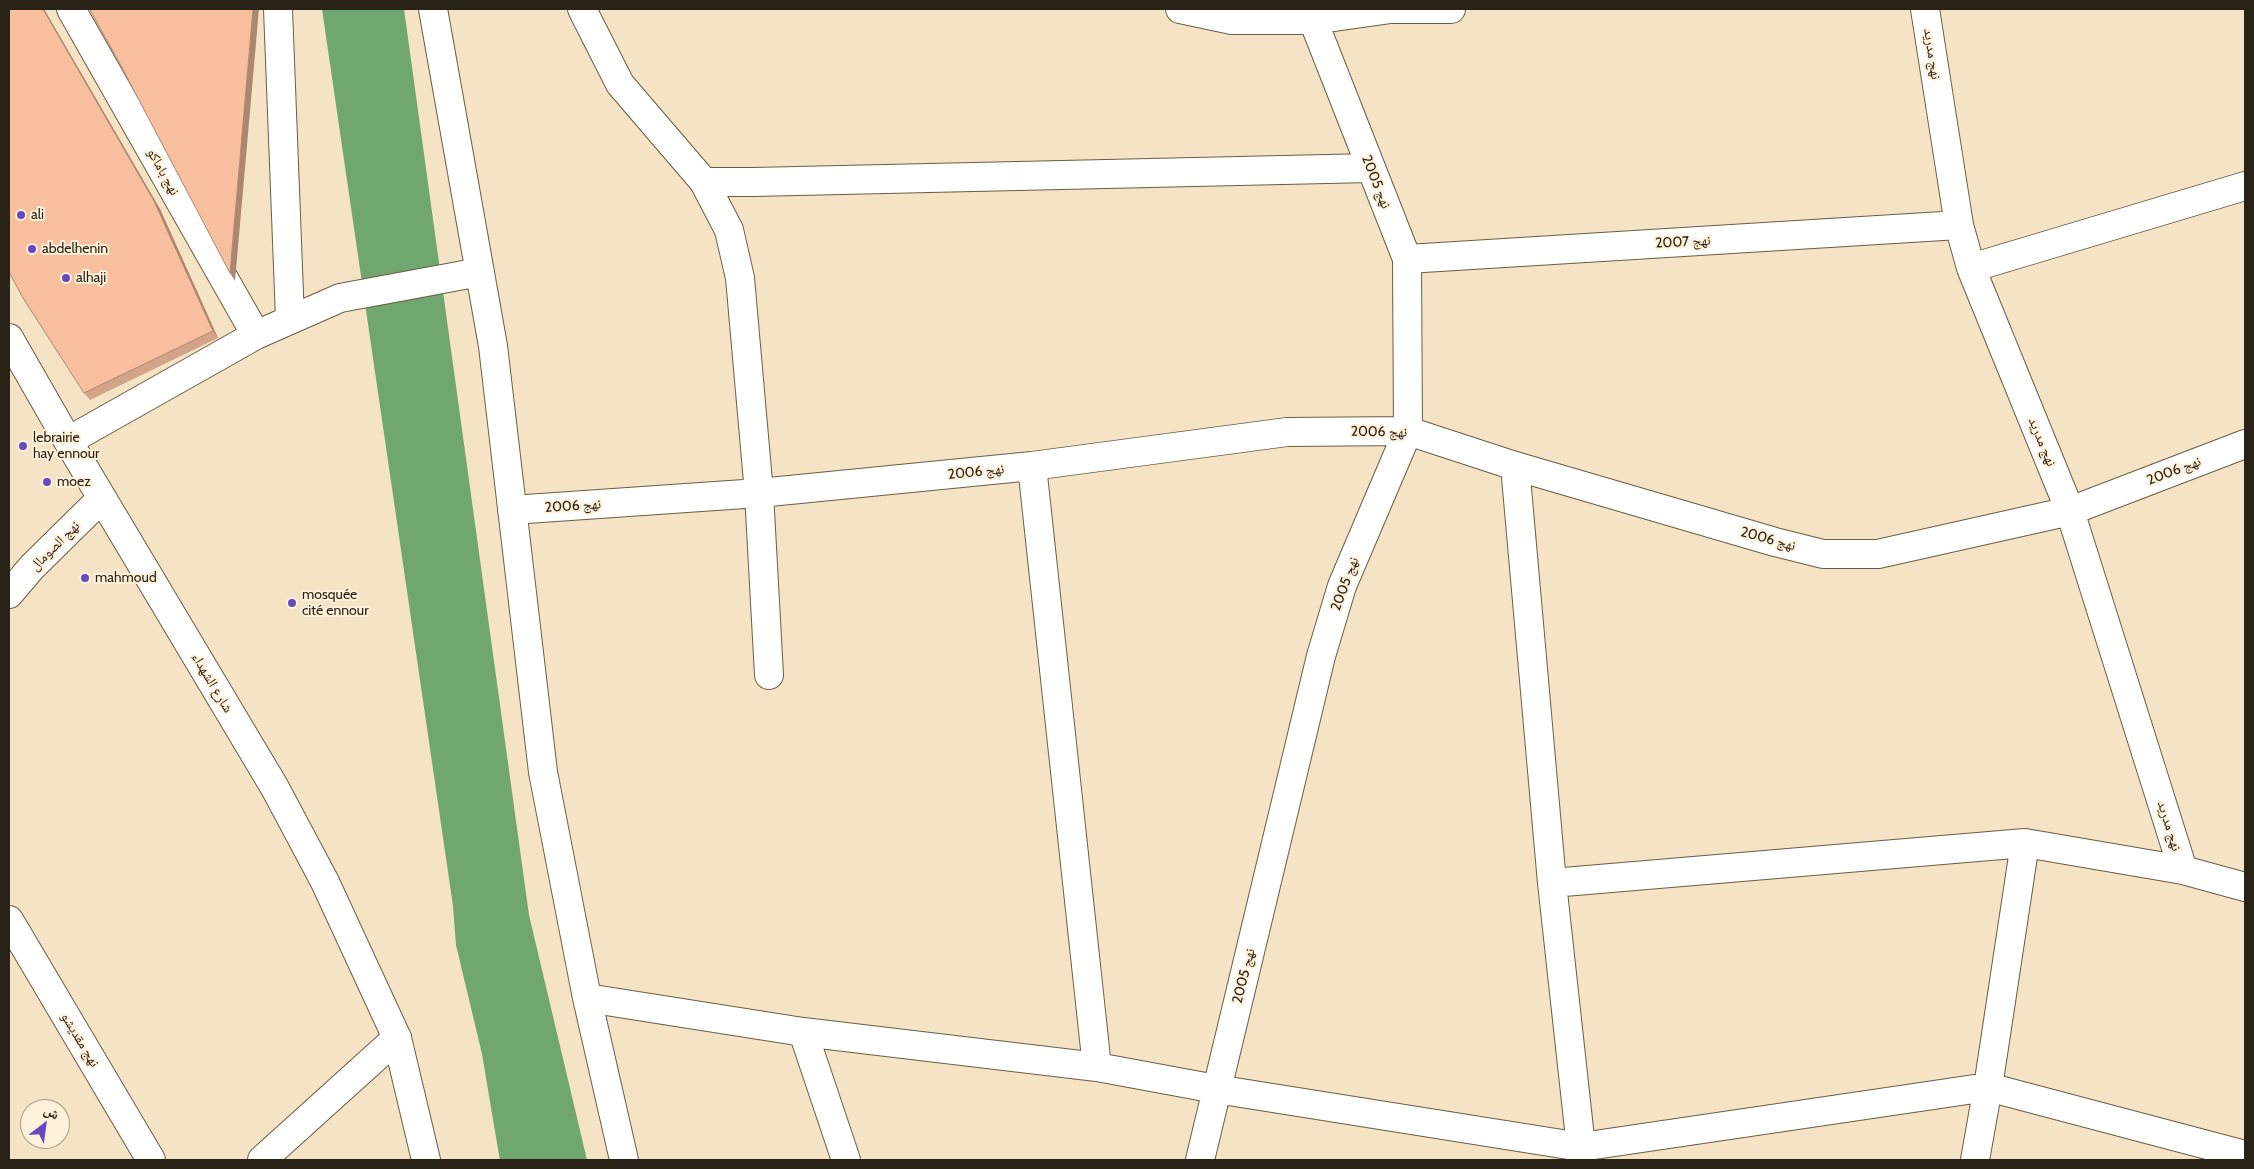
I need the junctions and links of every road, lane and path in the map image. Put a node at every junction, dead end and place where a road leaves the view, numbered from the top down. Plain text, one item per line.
1 (71, 9) edge
2 (278, 9) edge
3 (433, 9) edge
4 (582, 9) edge
5 (1180, 9) edge
6 (1391, 9) edge
7 (1451, 9) edge
8 (1925, 9) edge
9 (1313, 20) junction
10 (1371, 168) junction
11 (704, 182) junction
12 (2245, 186) edge
13 (1959, 225) junction
14 (1406, 259) junction
15 (1971, 268) junction
16 (470, 273) junction
17 (290, 319) junction
18 (256, 335) junction
19 (9, 338) edge
20 (1408, 431) junction
21 (68, 442) junction
22 (2245, 444) edge
23 (1032, 466) junction
24 (1516, 466) junction
25 (759, 493) junction
26 (102, 498) junction
27 (512, 510) junction
28 (2070, 511) junction
29 (9, 594) edge
30 (769, 675) dead end
31 (2025, 843) junction
32 (2182, 870) junction
33 (1552, 883) junction
34 (2245, 886) edge
35 (9, 920) edge
36 (587, 998) junction
37 (803, 1032) junction
38 (397, 1038) junction
39 (1097, 1067) junction
40 (1988, 1087) junction
41 (1216, 1089) junction
42 (1580, 1154) edge
43 (2245, 1155) edge
44 (151, 1160) edge
45 (262, 1160) edge
46 (426, 1160) edge
47 (624, 1160) edge
48 (846, 1160) edge
49 (1200, 1160) edge
50 (1975, 1160) edge

1 - 18 street, نهج باماكو
2 - 17 street
3 - 16 street
4 - 11 street
5 - 9 street
6 - 7 street
6 - 9 street
8 - 13 street, نهج مدريد
9 - 10 street, نهج 2005
10 - 11 street
10 - 14 street, نهج 2005
11 - 25 street
12 - 15 street
13 - 14 street, نهج 2007
13 - 15 street, نهج مدريد
14 - 20 street, نهج 2005
15 - 28 street, نهج مدريد
16 - 17 street
16 - 27 street
17 - 18 street
18 - 21 street
19 - 21 street, شارع الشهداء
20 - 23 street, نهج 2006
20 - 24 street, نهج 2006
20 - 41 street, نهج 2005
21 - 26 street, شارع الشهداء
22 - 28 street, نهج 2006
23 - 25 street, نهج 2006
23 - 39 street
24 - 28 street, نهج 2006
24 - 33 street
25 - 27 street, نهج 2006
25 - 30 street
26 - 29 street, نهج الصومال
26 - 38 street, شارع الشهداء
27 - 36 street
28 - 32 street, نهج مدريد
31 - 32 street
31 - 33 street
31 - 40 street
32 - 34 street
33 - 42 street
35 - 44 street, نهج مقديشو
36 - 37 street
36 - 47 street
37 - 39 street
37 - 48 street
38 - 45 street
38 - 46 street, شارع الشهداء
39 - 41 street
40 - 42 street
40 - 43 street
40 - 50 street
41 - 42 street
41 - 49 street, نهج 2005

